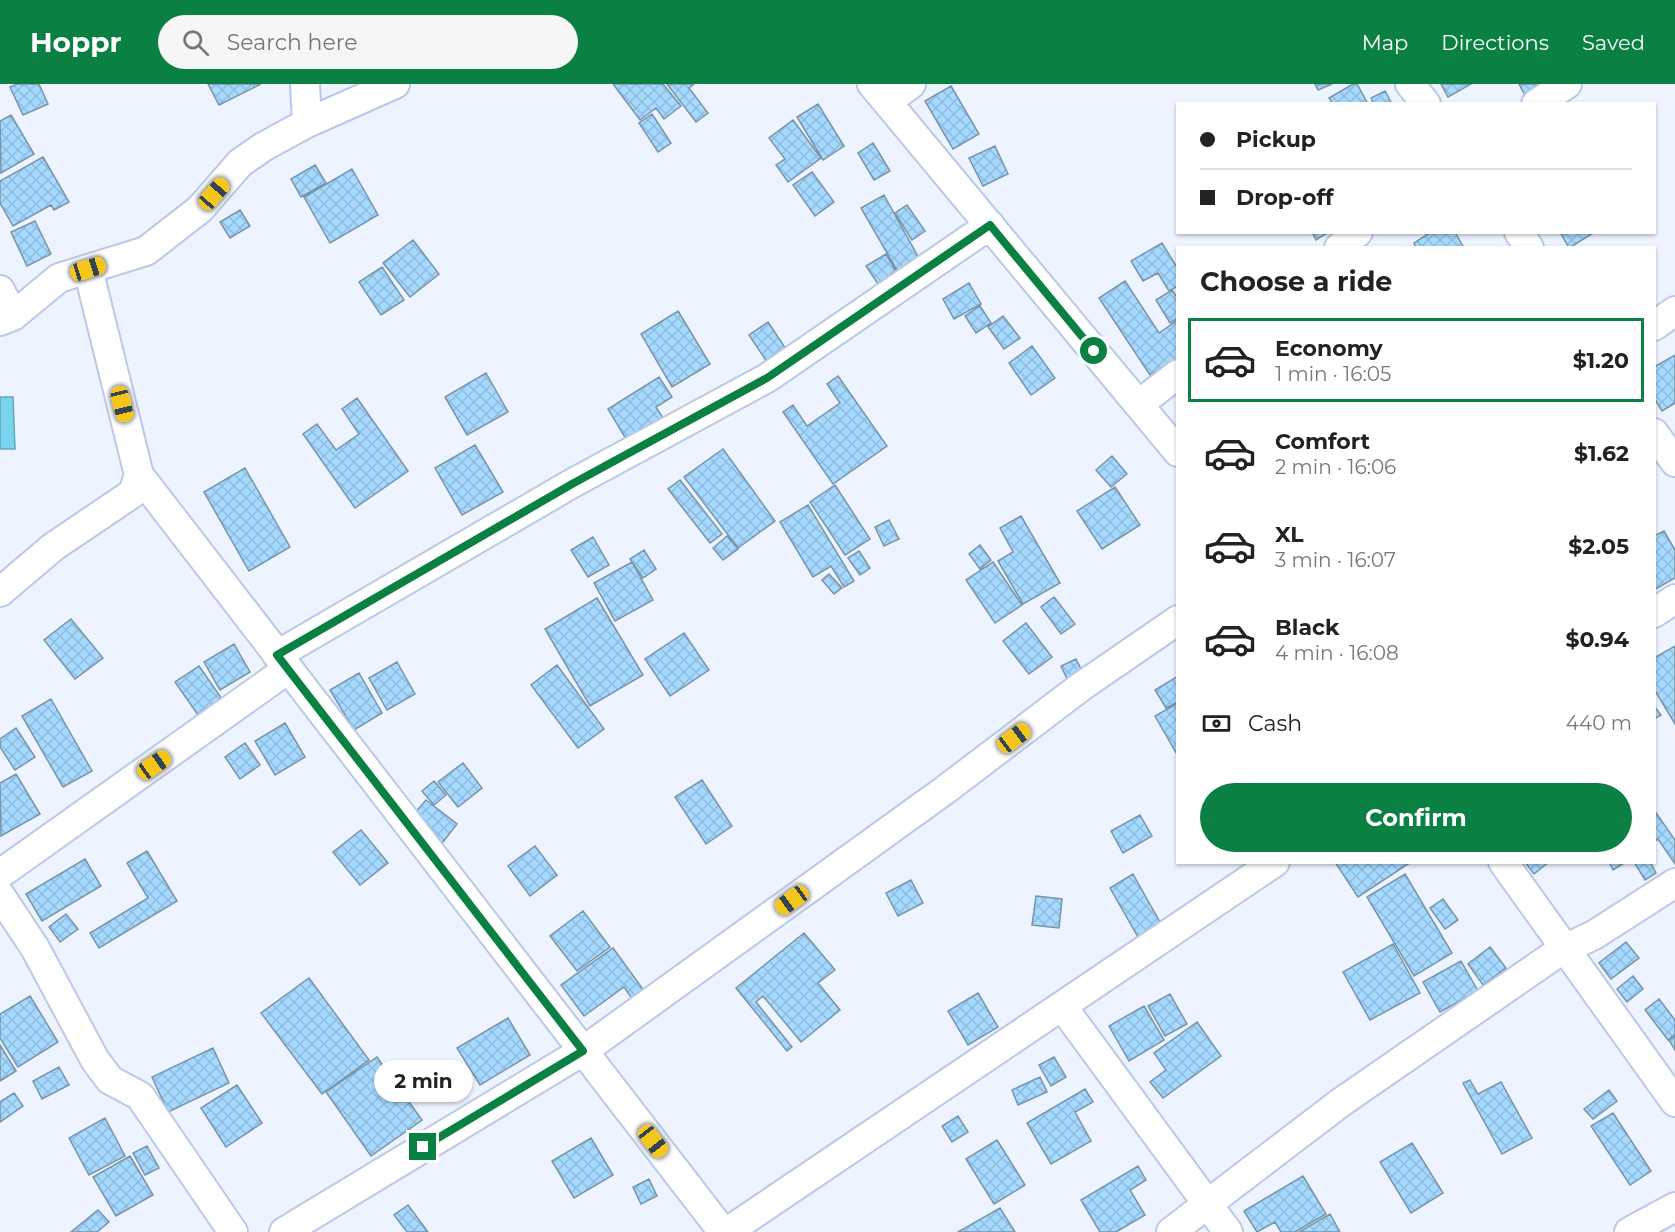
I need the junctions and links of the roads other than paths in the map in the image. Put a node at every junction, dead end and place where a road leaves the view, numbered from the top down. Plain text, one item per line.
1 (305, 84) edge
2 (395, 84) edge
3 (911, 84) edge
4 (1410, 84) edge
5 (1567, 84) edge
6 (879, 93) edge
7 (1424, 102) edge
8 (1539, 102) edge
9 (307, 123) junction
10 (990, 225) junction
11 (1356, 234) edge
12 (1341, 246) edge
13 (88, 269) junction
14 (0, 291) edge
15 (1675, 311) edge
16 (6, 319) edge
17 (1656, 325) edge
18 (1176, 376) edge
19 (1139, 404) junction
20 (1656, 436) edge
21 (1176, 450) edge
22 (1675, 462) edge
23 (138, 475) junction
24 (0, 592) edge
25 (1675, 599) edge
26 (1656, 612) edge
27 (1176, 621) edge
28 (283, 662) junction
29 (1272, 864) edge
30 (1504, 864) edge
31 (0, 874) edge
32 (1675, 883) edge
33 (0, 894) edge
34 (1565, 948) junction
35 (1062, 1006) junction
36 (583, 1051) junction
37 (1675, 1102) edge
38 (1208, 1204) junction
39 (1675, 1207) edge
40 (233, 1232) edge
41 (284, 1232) edge
42 (725, 1232) edge
43 (1171, 1232) edge
44 (1228, 1232) edge
45 (1629, 1232) edge

1 - 9 street
2 - 9 street
3 - 6 street
4 - 7 street
5 - 8 street
6 - 10 street
9 - 13 street
10 - 19 street
10 - 28 street
11 - 12 street
13 - 16 street
13 - 23 street
14 - 16 street
15 - 17 street
18 - 19 street
19 - 21 street
20 - 22 street
23 - 24 street
23 - 28 street
25 - 26 street
27 - 36 street
28 - 31 street
28 - 36 street
29 - 35 street
30 - 34 street
32 - 34 street
33 - 40 street
34 - 37 street
34 - 38 street
35 - 38 street
35 - 42 street
36 - 41 street
36 - 42 street
38 - 43 street
38 - 44 street
39 - 45 street

